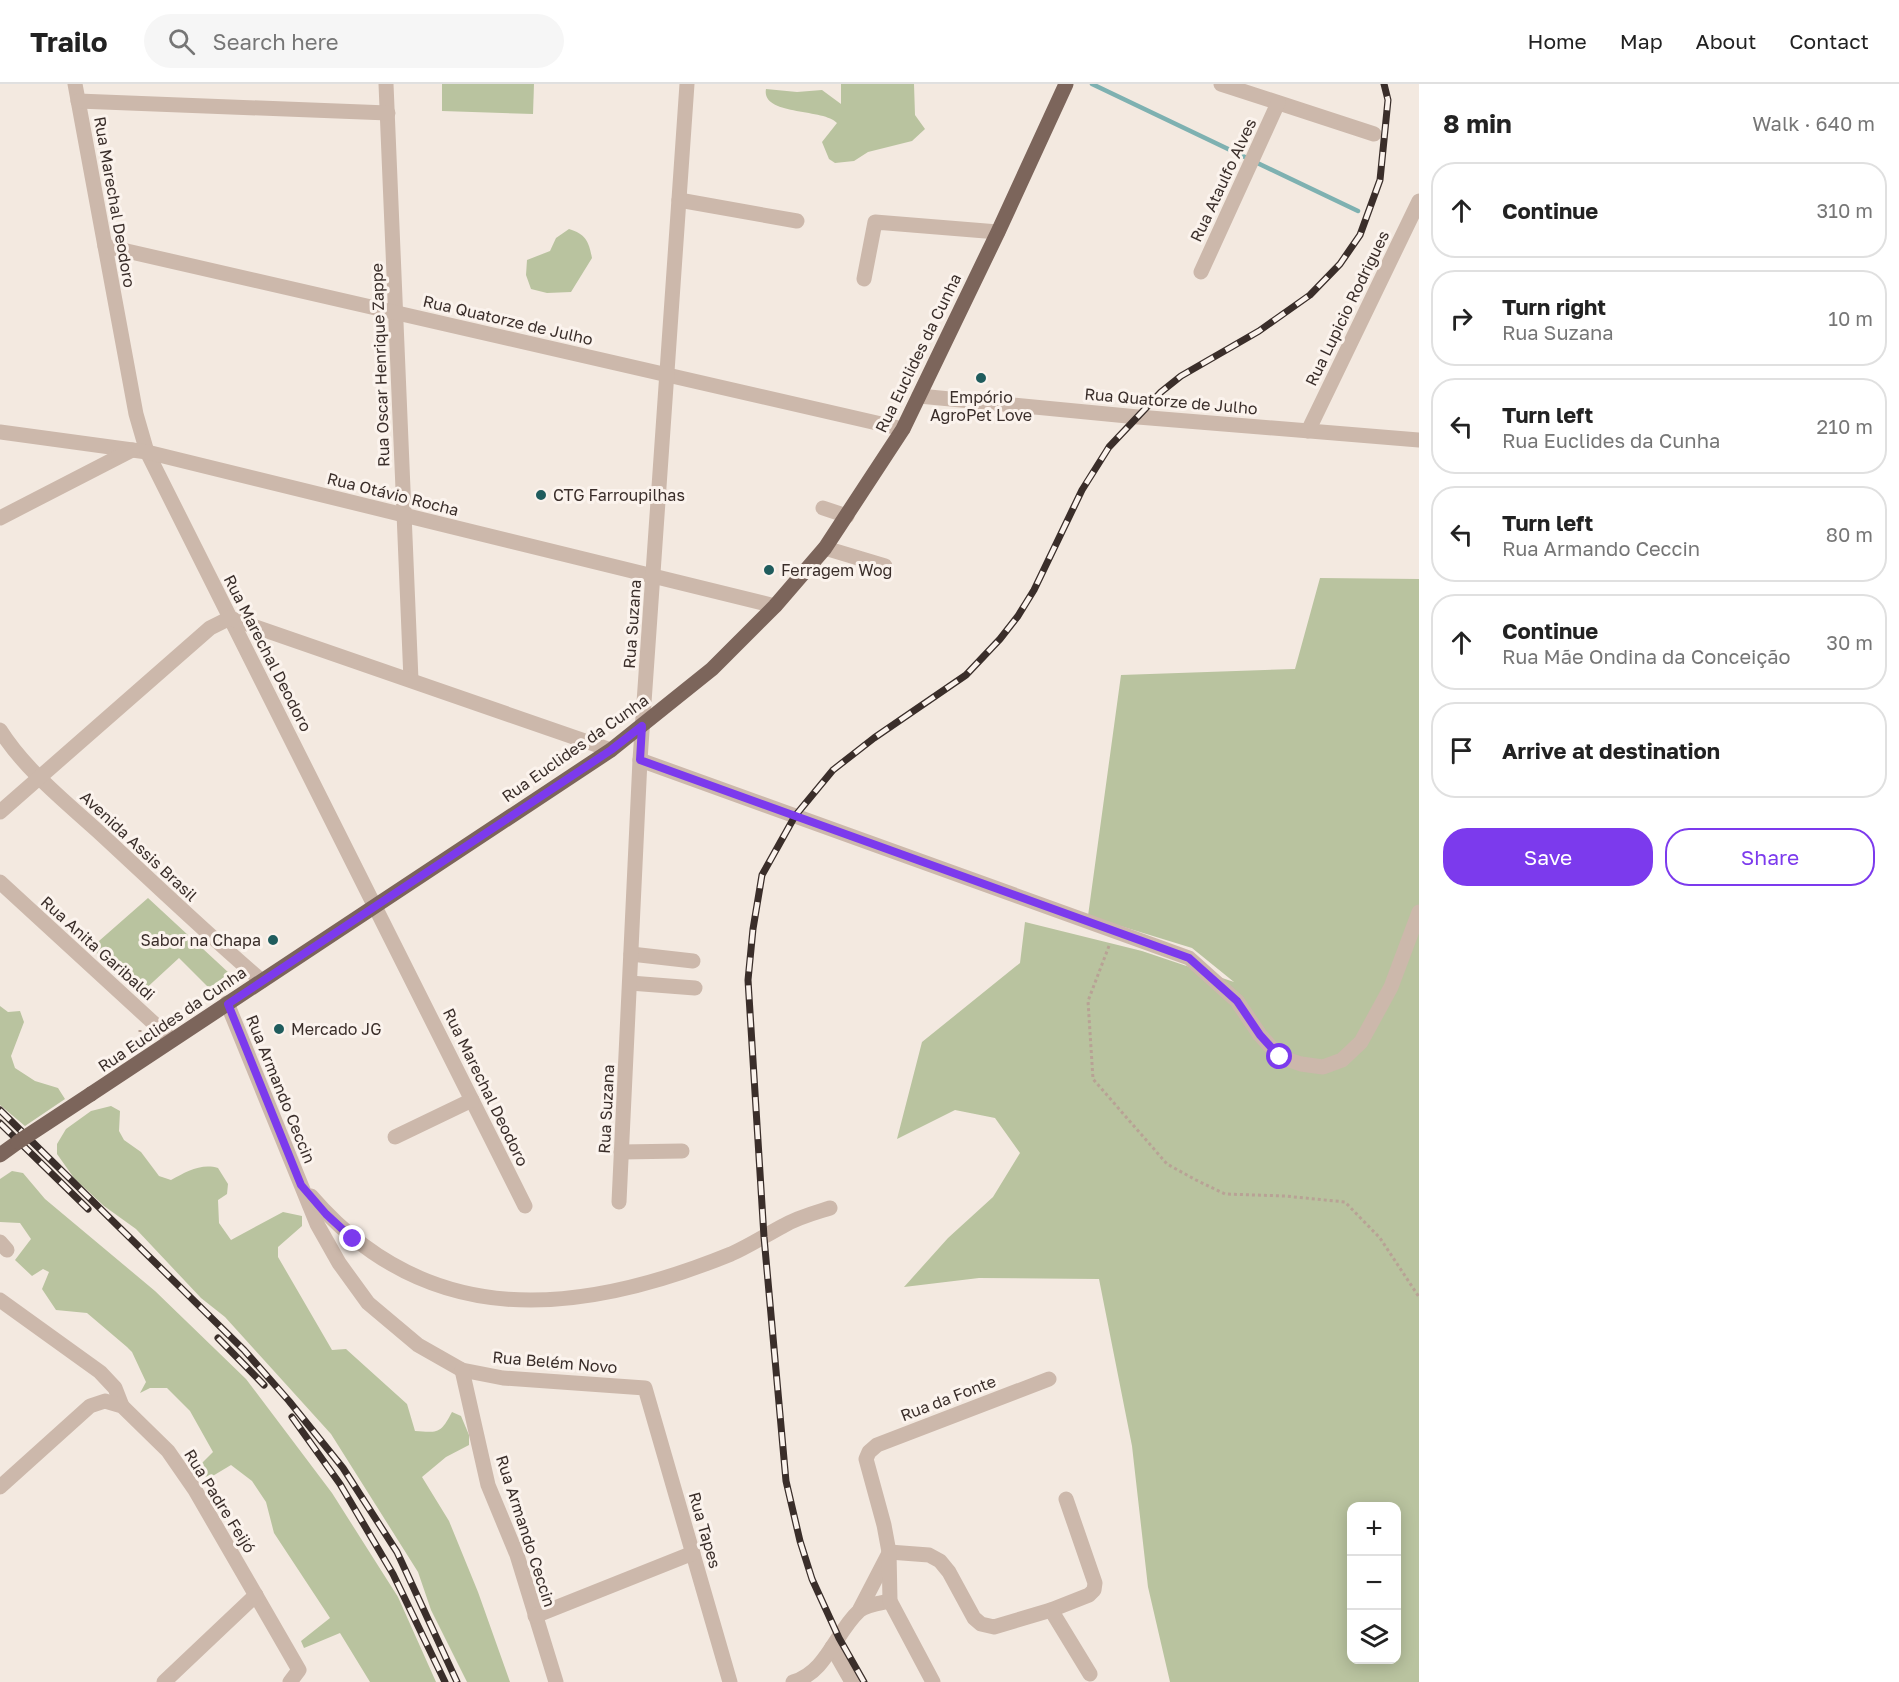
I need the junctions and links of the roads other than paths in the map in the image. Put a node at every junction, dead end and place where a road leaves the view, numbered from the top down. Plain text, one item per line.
1 (75, 84) edge
2 (386, 84) edge
3 (687, 84) edge
4 (1066, 84) edge
5 (1221, 84) edge
6 (78, 101) junction
7 (1278, 103) junction
8 (387, 113) junction
9 (1374, 134) dead end
10 (679, 200) junction
11 (1419, 201) edge
12 (797, 221) dead end
13 (998, 232) junction
14 (105, 246) junction
15 (1201, 272) dead end
16 (864, 279) dead end
17 (396, 313) junction
18 (667, 375) junction
19 (919, 396) junction
20 (903, 429) junction
21 (1308, 431) junction
22 (0, 432) edge
23 (1419, 440) edge
24 (140, 451) junction
25 (823, 508) dead end
26 (404, 515) junction
27 (847, 516) junction
28 (0, 518) edge
29 (825, 548) junction
30 (885, 567) dead end
31 (653, 576) junction
32 (775, 606) junction
33 (230, 618) junction
34 (411, 680) junction
35 (642, 726) junction
36 (0, 730) edge
37 (611, 750) junction
38 (640, 760) junction
39 (41, 779) junction
40 (0, 813) edge
41 (0, 882) edge
42 (376, 905) junction
43 (1419, 912) edge
44 (631, 954) junction
45 (693, 961) dead end
46 (262, 981) junction
47 (630, 983) junction
48 (695, 988) dead end
49 (228, 1004) junction
50 (172, 1040) junction
51 (472, 1100) junction
52 (395, 1137) dead end
53 (682, 1151) dead end
54 (621, 1152) junction
55 (0, 1155) edge
56 (301, 1185) junction
57 (619, 1202) dead end
58 (525, 1206) dead end
59 (830, 1208) dead end
60 (0, 1300) edge
61 (462, 1370) junction
62 (1049, 1379) dead end
63 (645, 1388) joint
64 (122, 1406) junction
65 (0, 1487) edge
66 (1066, 1499) dead end
67 (889, 1552) junction
68 (693, 1553) junction
69 (256, 1594) junction
70 (890, 1601) junction
71 (860, 1609) junction
72 (1051, 1610) junction
73 (535, 1616) junction
74 (832, 1647) junction
75 (1090, 1674) dead end
76 (295, 1676) edge
77 (164, 1682) edge
78 (556, 1682) edge
79 (730, 1682) edge
80 (793, 1682) edge
81 (852, 1682) edge
82 (933, 1682) edge

1 - 6 street, Rua Marechal Deodoro
2 - 8 street, Rua Oscar Henrique Zappe
3 - 10 street, Rua Suzana
4 - 13 main road, Rua Euclides da Cunha
5 - 7 street
6 - 8 street
6 - 14 street, Rua Marechal Deodoro
7 - 9 street
7 - 15 street, Rua Ataulfo Alves
8 - 17 street, Rua Oscar Henrique Zappe
10 - 12 street
10 - 18 street, Rua Suzana
11 - 21 street, Rua Lupicio Rodrigues
13 - 16 street
13 - 19 main road, Rua Euclides da Cunha
14 - 17 street, Rua Quatorze de Julho
14 - 24 street, Rua Marechal Deodoro
17 - 18 street, Rua Quatorze de Julho
17 - 26 street, Rua Oscar Henrique Zappe
18 - 20 street, Rua Quatorze de Julho
18 - 31 street, Rua Suzana
19 - 20 main road, Rua Euclides da Cunha
19 - 21 street, Rua Quatorze de Julho
20 - 27 main road, Rua Euclides da Cunha
21 - 23 street, Rua Quatorze de Julho
22 - 24 street, Rua Otávio Rocha
24 - 26 street, Rua Otávio Rocha
24 - 28 street
24 - 33 street, Rua Marechal Deodoro
25 - 27 street
26 - 31 street, Rua Otávio Rocha
26 - 34 street, Rua Oscar Henrique Zappe
27 - 29 main road, Rua Euclides da Cunha
29 - 30 street
29 - 32 main road, Rua Euclides da Cunha
31 - 32 street, Rua Otávio Rocha
31 - 35 street, Rua Suzana
32 - 35 main road, Rua Euclides da Cunha
33 - 34 street
33 - 39 street
33 - 42 street, Rua Marechal Deodoro
34 - 37 street
35 - 37 main road, Rua Euclides da Cunha
35 - 38 street, Rua Suzana
36 - 39 street, Avenida Assis Brasil
37 - 42 main road, Rua Euclides da Cunha
38 - 43 street
38 - 44 street, Rua Suzana
39 - 40 street
39 - 46 street, Avenida Assis Brasil
41 - 50 street, Rua Anita Garibaldi
42 - 46 main road, Rua Euclides da Cunha
42 - 51 street, Rua Marechal Deodoro
44 - 45 street
44 - 47 street, Rua Suzana
46 - 49 main road, Rua Euclides da Cunha
47 - 48 street
47 - 54 street, Rua Suzana
49 - 50 main road, Rua Euclides da Cunha
49 - 56 street, Rua Armando Ceccin
50 - 55 main road, Rua Euclides da Cunha, bridge
51 - 52 street
51 - 58 street, Rua Marechal Deodoro
53 - 54 street
54 - 57 street, Rua Suzana
56 - 59 street
56 - 61 street, Rua Armando Ceccin
60 - 64 street, Rua Padre Feijó
61 - 63 street, Rua Belém Novo
61 - 73 street, Rua Armando Ceccin
62 - 67 street, Rua da Fonte
63 - 68 street, Rua Tapes
64 - 65 street
64 - 69 street, Rua Padre Feijó
66 - 72 street
67 - 70 street
67 - 71 street
67 - 72 street
68 - 73 street
68 - 79 street, Rua Tapes
69 - 76 street, Rua Padre Feijó
69 - 77 street
70 - 71 street
70 - 82 street
71 - 74 street
72 - 75 street
73 - 78 street, Rua Armando Ceccin
74 - 80 street
74 - 81 street

